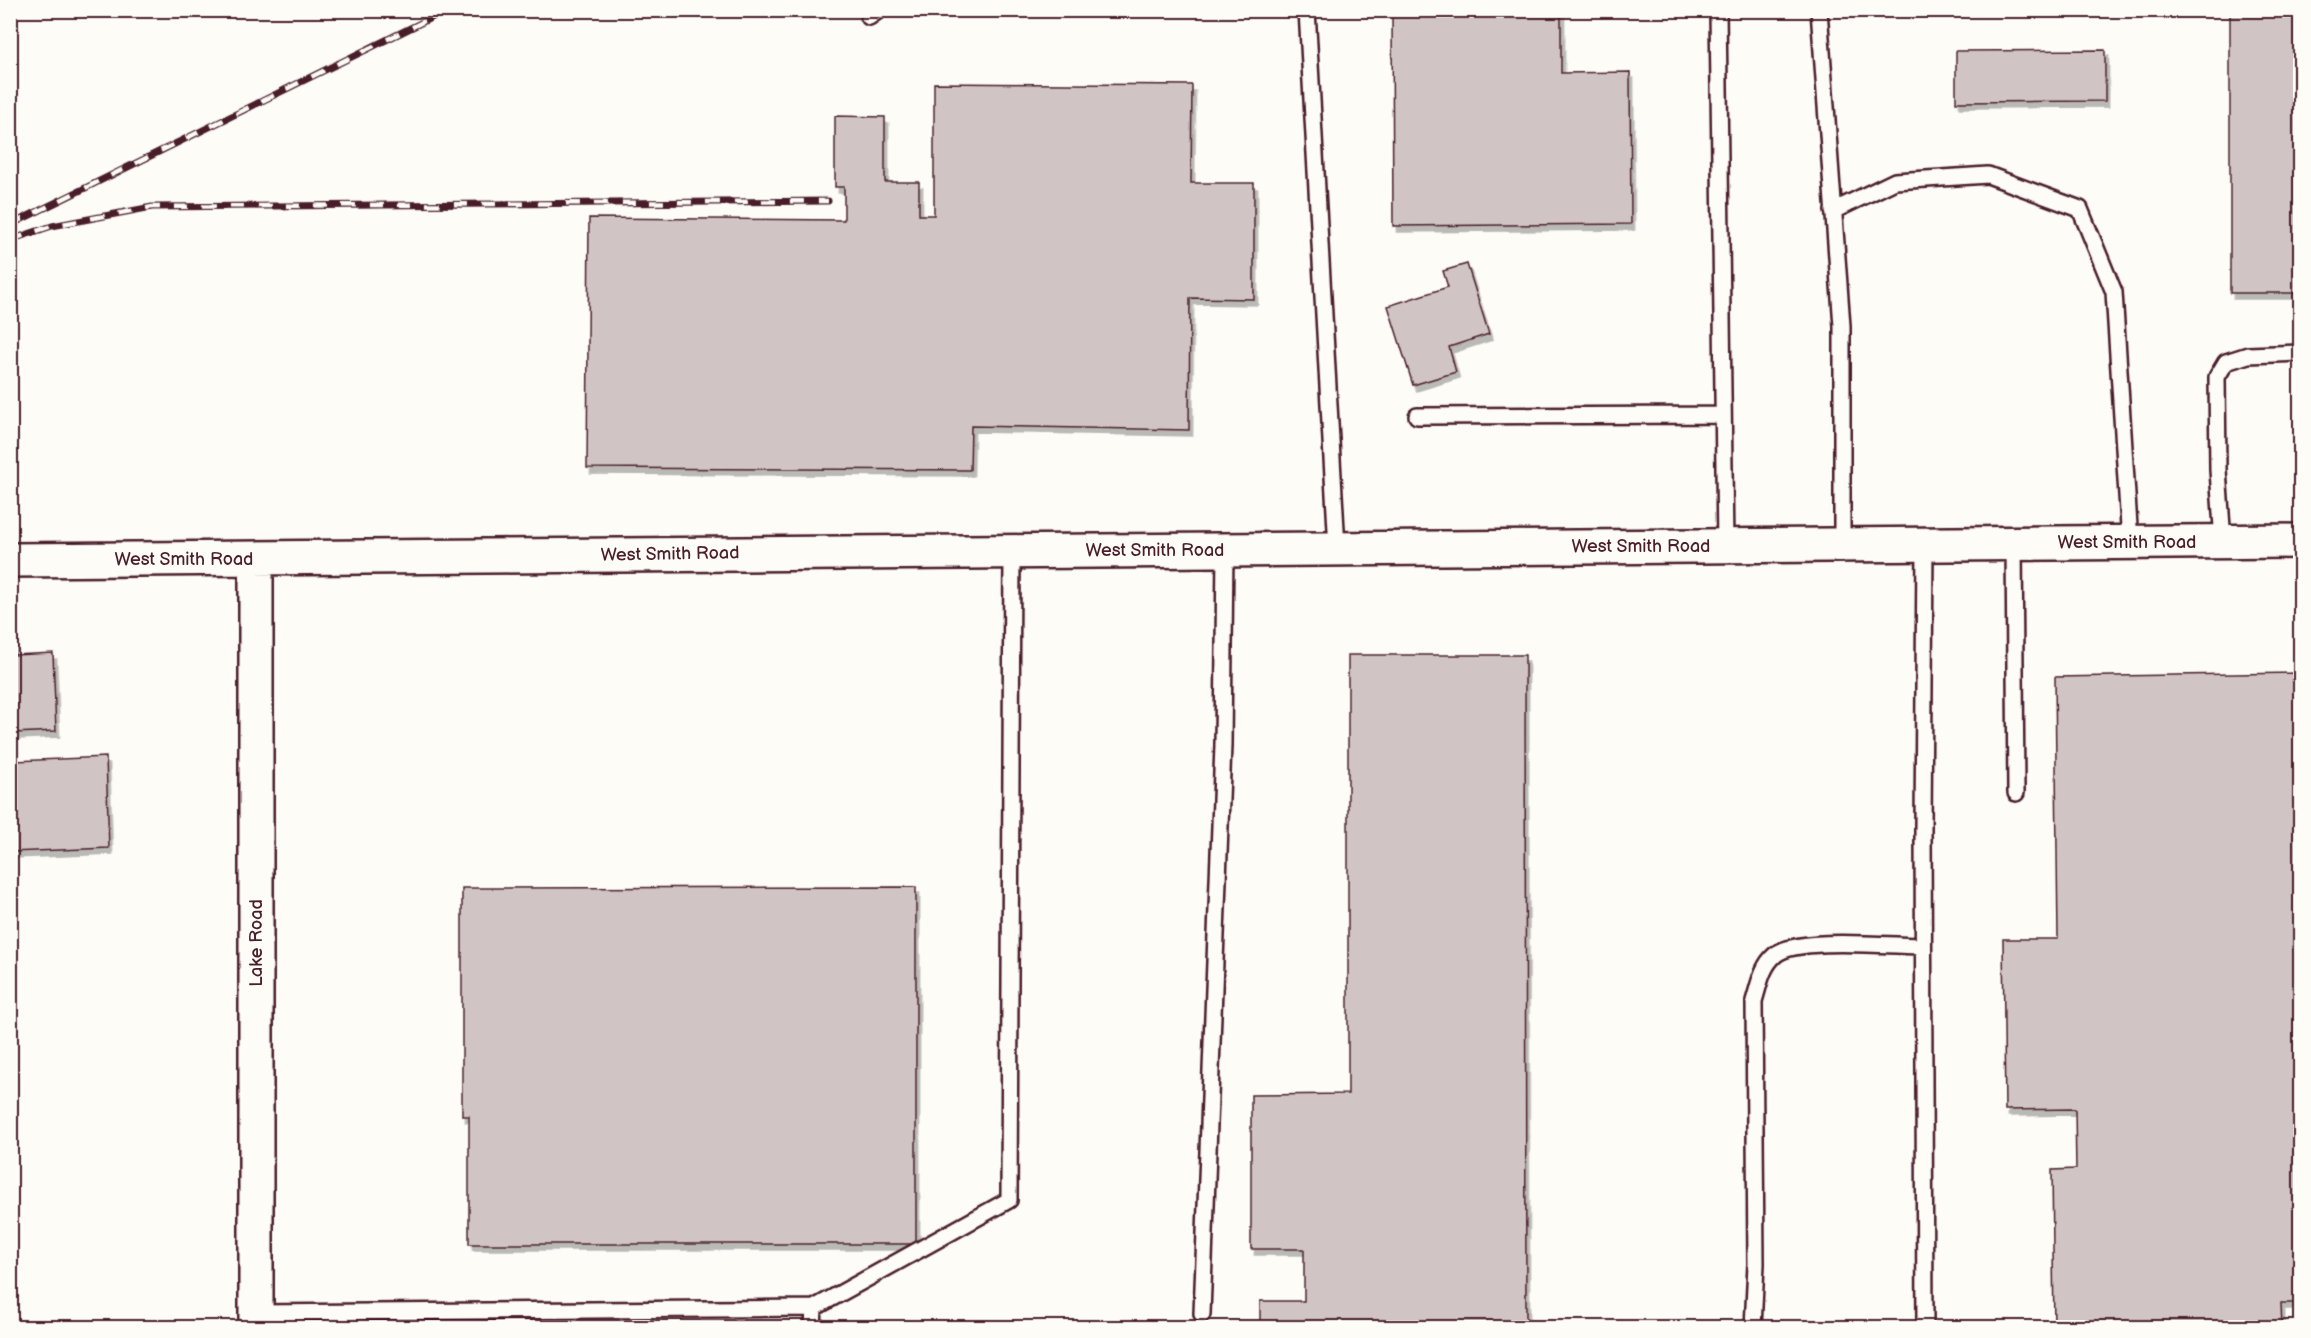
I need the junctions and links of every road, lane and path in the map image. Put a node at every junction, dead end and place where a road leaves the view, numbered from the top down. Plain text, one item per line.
1 (1307, 10) edge
2 (1718, 10) edge
3 (1819, 10) edge
4 (1833, 210) junction
5 (2301, 353) edge
6 (1723, 415) junction
7 (1417, 416) dead end
8 (2301, 541) edge
9 (2130, 542) junction
10 (2223, 542) junction
11 (2014, 543) junction
12 (1925, 544) junction
13 (1725, 545) junction
14 (1842, 545) junction
15 (1336, 548) junction
16 (1225, 549) junction
17 (1012, 551) junction
18 (256, 559) junction
19 (10, 560) edge
20 (2016, 793) dead end
21 (1923, 946) junction
22 (814, 1308) junction
23 (1202, 1314) dead end
24 (256, 1320) edge
25 (813, 1328) edge
26 (1753, 1328) edge
27 (1925, 1328) edge

1 - 15 lane
2 - 6 lane
3 - 4 lane
4 - 9 lane
4 - 14 lane
5 - 10 lane
6 - 7 lane
6 - 13 lane
8 - 10 street, West Smith Road
9 - 10 street, West Smith Road
9 - 11 street, West Smith Road
11 - 12 street, West Smith Road
11 - 20 lane
12 - 14 street, West Smith Road
12 - 21 lane
13 - 14 street, West Smith Road
13 - 15 street, West Smith Road
15 - 16 street, West Smith Road
16 - 17 street, West Smith Road
16 - 23 lane
17 - 18 street, West Smith Road
17 - 22 lane
18 - 19 street, West Smith Road
18 - 24 street, Lake Road
21 - 26 lane
21 - 27 lane
22 - 24 lane
22 - 25 lane

